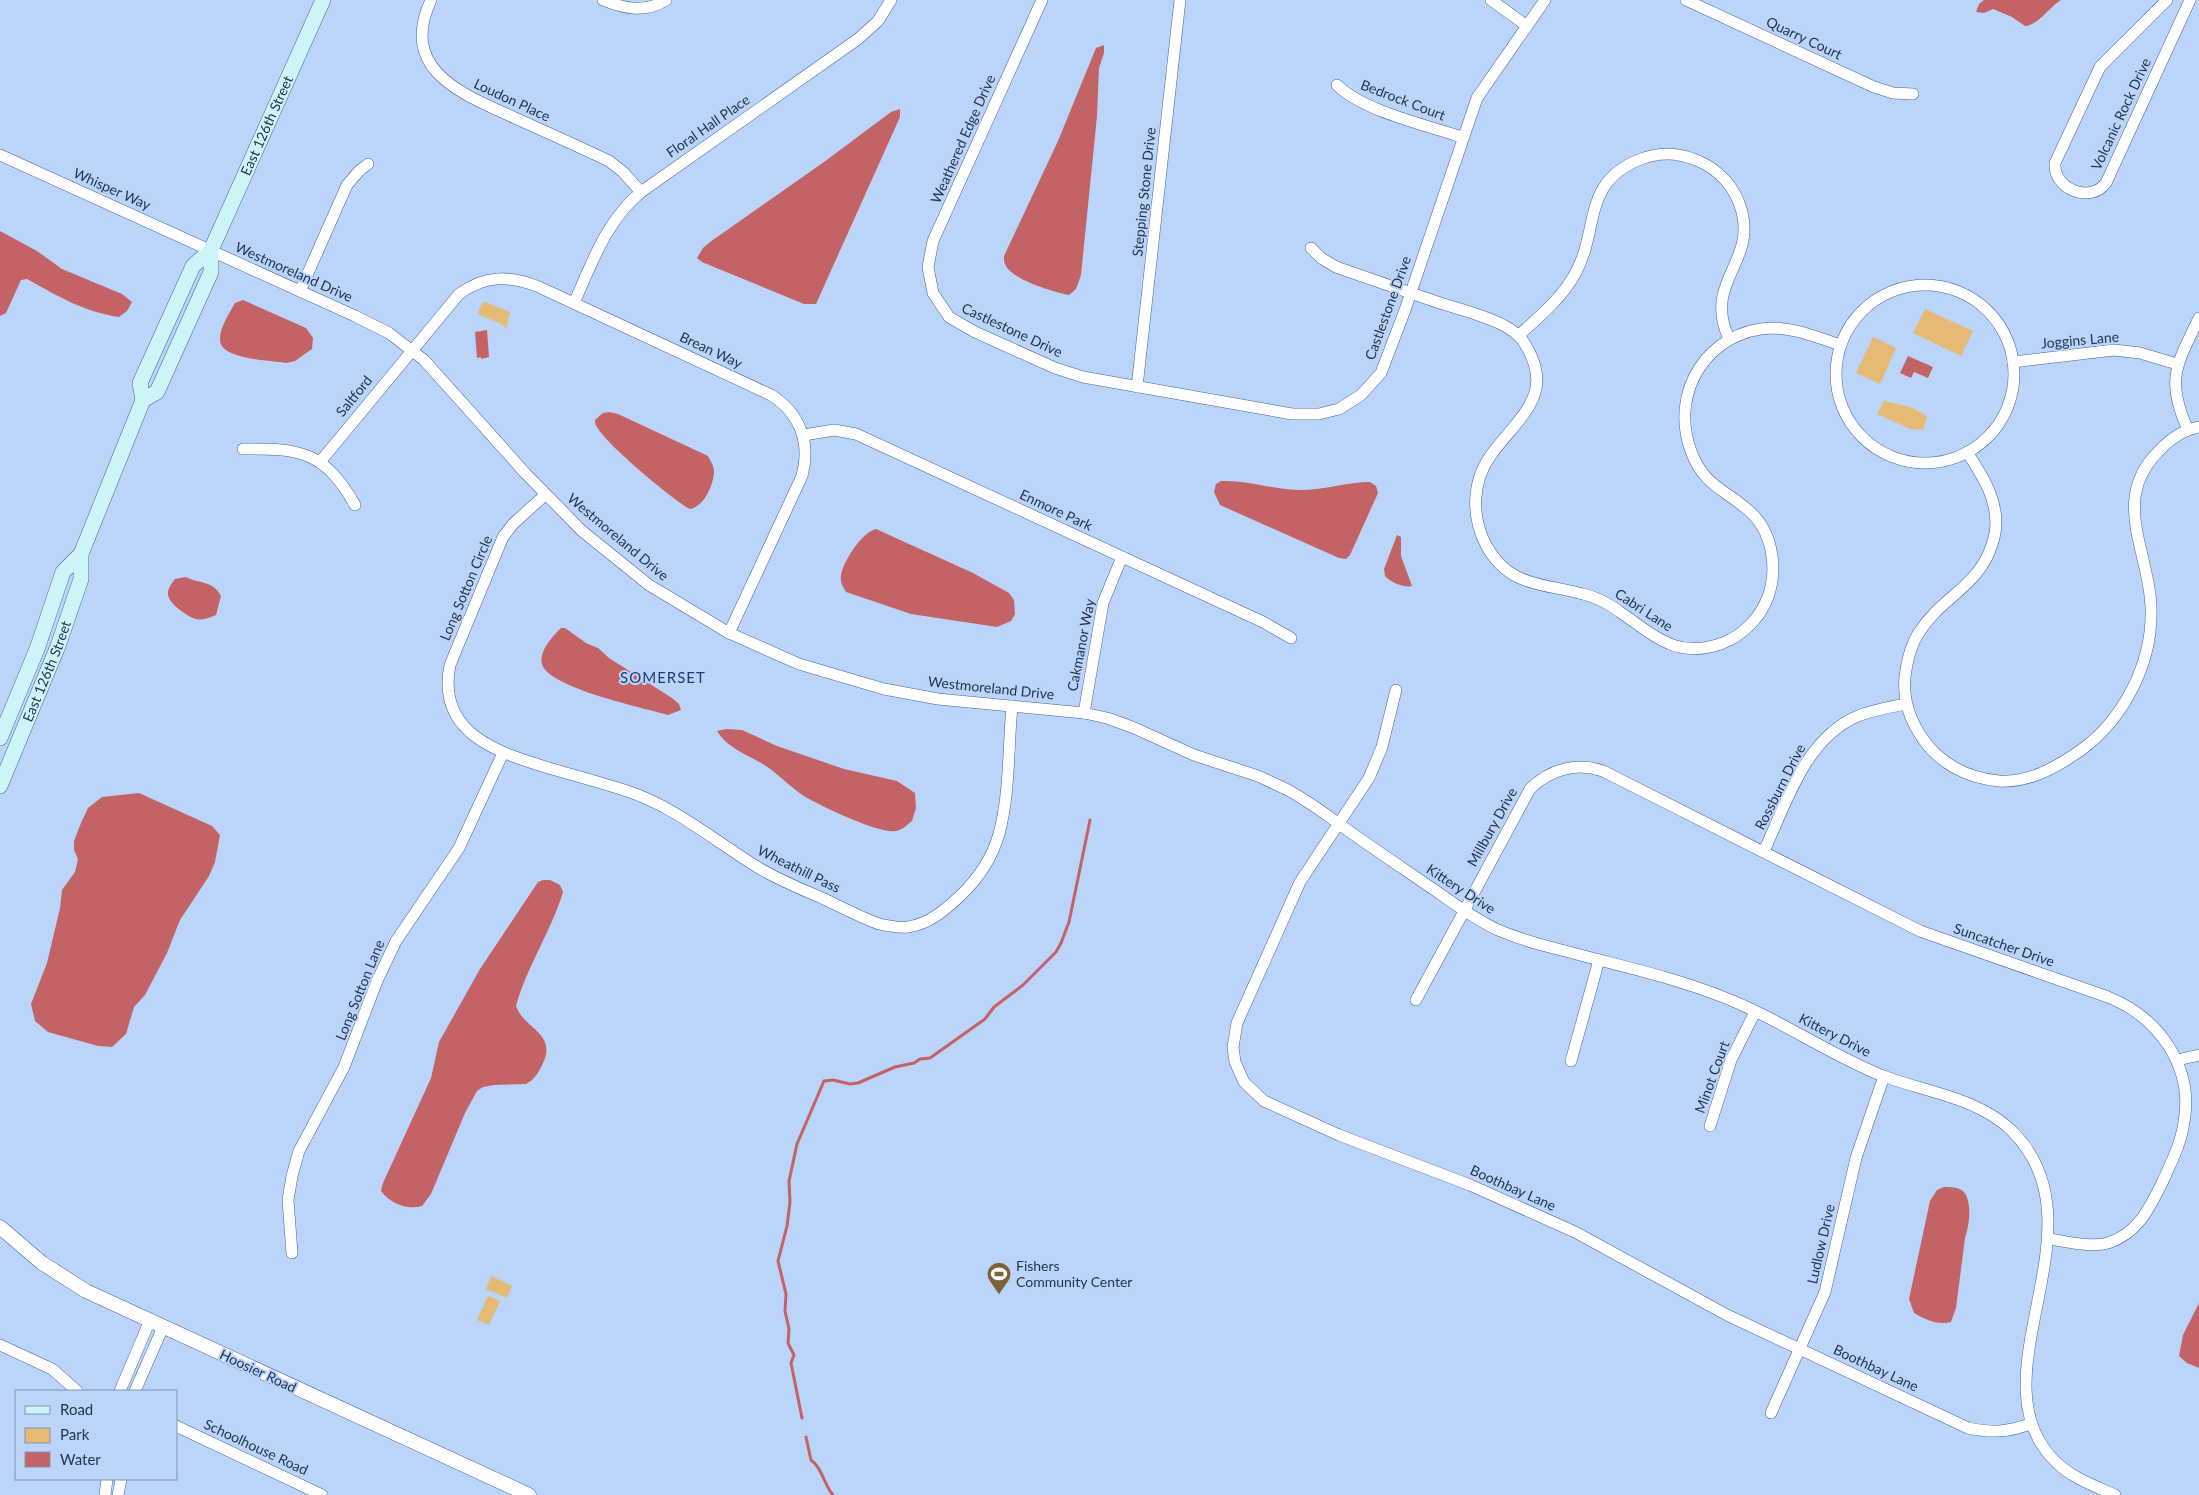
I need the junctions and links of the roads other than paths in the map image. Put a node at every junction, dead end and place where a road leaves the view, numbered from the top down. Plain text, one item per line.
1 (323, 0) edge
2 (431, 0) edge
3 (603, 0) edge
4 (666, 0) edge
5 (891, 0) edge
6 (1042, 0) edge
7 (1180, 0) edge
8 (1491, 0) edge
9 (1545, 0) edge
10 (1686, 0) edge
11 (2167, 0) edge
12 (2190, 0) edge
13 (1527, 26) junction
14 (1337, 85) dead end
15 (1913, 94) dead end
16 (1462, 137) junction
17 (0, 155) edge
18 (368, 164) dead end
19 (641, 192) junction
20 (1311, 248) dead end
21 (211, 250) junction
22 (300, 290) junction
23 (933, 293) joint
24 (1411, 293) junction
25 (574, 303) junction
26 (2199, 318) edge
27 (1519, 335) junction
28 (1730, 339) junction
29 (1841, 345) junction
30 (412, 350) junction
31 (2013, 362) junction
32 (2178, 364) junction
33 (1137, 387) junction
34 (2194, 428) edge
35 (804, 435) junction
36 (244, 449) dead end
37 (1967, 452) junction
38 (320, 462) junction
39 (545, 495) junction
40 (354, 505) dead end
41 (81, 554) junction
42 (1122, 557) junction
43 (729, 633) junction
44 (1291, 638) dead end
45 (1396, 690) dead end
46 (1906, 704) junction
47 (1012, 706) junction
48 (452, 708) joint
49 (1084, 713) junction
50 (0, 738) edge
51 (503, 753) junction
52 (1560, 770) joint
53 (1272, 782) joint
54 (0, 786) edge
55 (1339, 824) junction
56 (1764, 852) junction
57 (1464, 911) junction
58 (1599, 960) junction
59 (1416, 1000) dead end
60 (1756, 1012) junction
61 (2199, 1055) edge
62 (2177, 1060) junction
63 (1571, 1061) dead end
64 (1884, 1076) junction
65 (1710, 1126) dead end
66 (0, 1227) edge
67 (2048, 1238) junction
68 (292, 1253) dead end
69 (150, 1320) junction
70 (163, 1327) junction
71 (0, 1345) edge
72 (1800, 1349) junction
73 (76, 1390) edge
74 (120, 1390) edge
75 (135, 1390) edge
76 (1772, 1413) dead end
77 (2030, 1424) junction
78 (178, 1427) edge
79 (108, 1480) edge
80 (121, 1480) edge
81 (105, 1495) edge
82 (118, 1495) edge
83 (322, 1495) edge
84 (529, 1495) edge
85 (2115, 1495) edge

1 - 21 main road, East 126th Street
2 - 19 street, Loudon Place
3 - 4 street
5 - 19 street, Floral Hall Place
6 - 23 street, Weathered Edge Drive
7 - 33 street, Stepping Stone Drive
8 - 13 street
9 - 13 street, Castlestone Drive
10 - 15 street, Quarry Court
11 - 12 street, Volcanic Rock Drive
13 - 16 street, Castlestone Drive
14 - 16 street, Bedrock Court
16 - 24 street, Castlestone Drive
17 - 21 street, Whisper Way
18 - 22 street
19 - 25 street, Floral Hall Place
20 - 24 street
21 - 22 street, Westmoreland Drive
21 - 41 main road, East 126th Street
22 - 30 street, Westmoreland Drive
23 - 33 street, Castlestone Drive
24 - 27 street
24 - 33 street, Castlestone Drive
25 - 30 street, Brean Way
25 - 35 street, Brean Way
26 - 32 street
27 - 28 street
27 - 28 street, Cabri Lane
28 - 29 street, Cabri Lane
29 - 31 street
29 - 37 street
30 - 38 street, Saltford
30 - 39 street, Westmoreland Drive
31 - 32 street, Joggins Lane
31 - 37 street
32 - 34 street
34 - 46 street
35 - 42 street, Enmore Park
35 - 43 street, Brean Way
36 - 38 street
37 - 46 street
38 - 40 street
39 - 43 street, Westmoreland Drive
39 - 48 street, Long Sotton Circle
41 - 50 main road, East 126th Street
41 - 54 main road, East 126th Street
42 - 44 street, Enmore Park
42 - 49 street, Cakmanor Way
43 - 47 street, Westmoreland Drive
45 - 55 street, Boothbay Lane
46 - 56 street, Rossburn Drive
47 - 49 street, Westmoreland Drive
47 - 51 street, Wheathill Pass
48 - 51 street, Wheathill Pass
49 - 53 street, Westmoreland Drive
51 - 68 street, Long Sotton Lane
52 - 56 street, Suncatcher Drive
52 - 57 street, Millbury Drive
53 - 55 street, Kittery Drive
55 - 57 street, Kittery Drive
55 - 72 street, Boothbay Lane
56 - 62 street, Suncatcher Drive
57 - 58 street, Kittery Drive
57 - 59 street, Millbury Drive
58 - 60 street, Kittery Drive
58 - 63 street
60 - 64 street, Kittery Drive
60 - 65 street, Minot Court
61 - 62 street
62 - 67 street, Suncatcher Drive
64 - 67 street, Kittery Drive
64 - 72 street, Ludlow Drive
66 - 69 street, Hoosier Road
67 - 77 street, Kittery Drive
69 - 70 street, Hoosier Road
69 - 74 street
70 - 75 street
70 - 84 street, Hoosier Road
71 - 73 street
72 - 76 street, Ludlow Drive
72 - 77 street, Boothbay Lane
77 - 85 street, Kittery Drive
78 - 83 street, Schoolhouse Road
79 - 81 street
80 - 82 street

